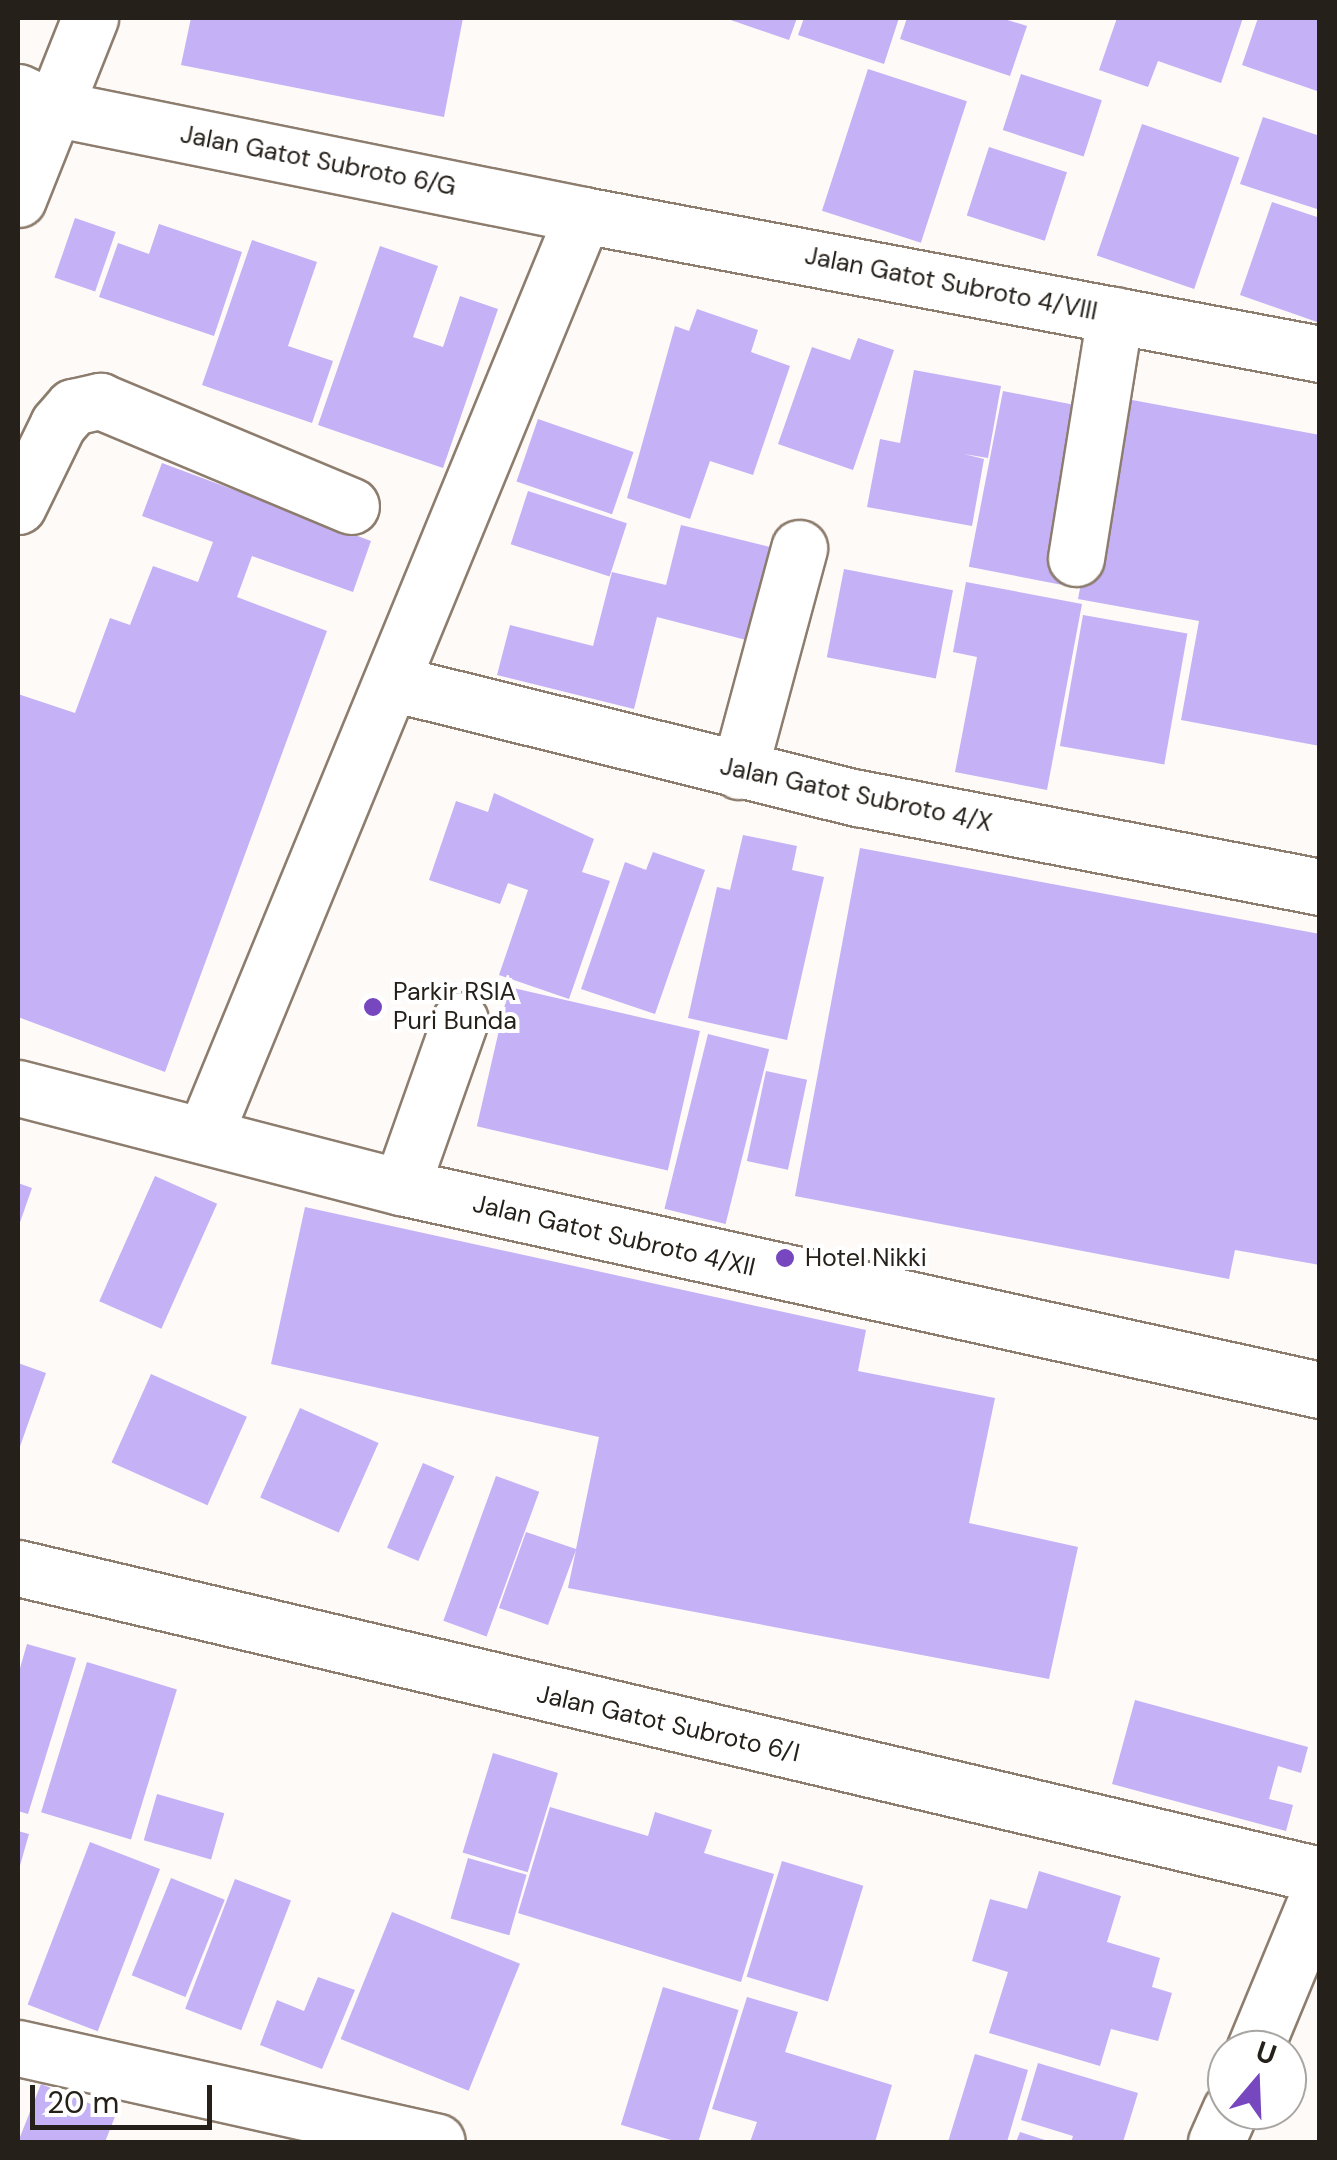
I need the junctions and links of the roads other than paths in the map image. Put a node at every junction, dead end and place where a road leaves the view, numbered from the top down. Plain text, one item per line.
1 (90, 18) edge
2 (35, 100) edge
3 (18, 199) edge
4 (583, 215) junction
5 (1116, 315) junction
6 (1320, 354) edge
7 (18, 506) edge
8 (350, 506) dead end
9 (799, 548) dead end
10 (1076, 558) dead end
11 (396, 684) junction
12 (738, 771) junction
13 (1320, 887) edge
14 (460, 1020) dead end
15 (18, 1088) edge
16 (204, 1133) junction
17 (401, 1187) junction
18 (1320, 1390) edge
19 (18, 1568) edge
20 (1320, 1875) edge
21 (1320, 1891) edge
22 (1262, 2030) edge
23 (18, 2048) edge
24 (437, 2142) edge

1 - 2 street
2 - 3 street
2 - 4 street, Jalan Gatot Subroto 6/G
4 - 5 street, Jalan Gatot Subroto 4/VIII
4 - 11 street
5 - 6 street, Jalan Gatot Subroto 4/VIII
5 - 10 street
7 - 8 street
9 - 12 street
11 - 12 street, Jalan Gatot Subroto 4/X
11 - 16 street
12 - 13 street, Jalan Gatot Subroto 4/X
14 - 17 street
15 - 16 street, Jalan Gatot Subroto 4/XII
16 - 17 street, Jalan Gatot Subroto 4/XII
17 - 18 street, Jalan Gatot Subroto 4/XII
19 - 20 street, Jalan Gatot Subroto 6/I
21 - 22 street
23 - 24 street

